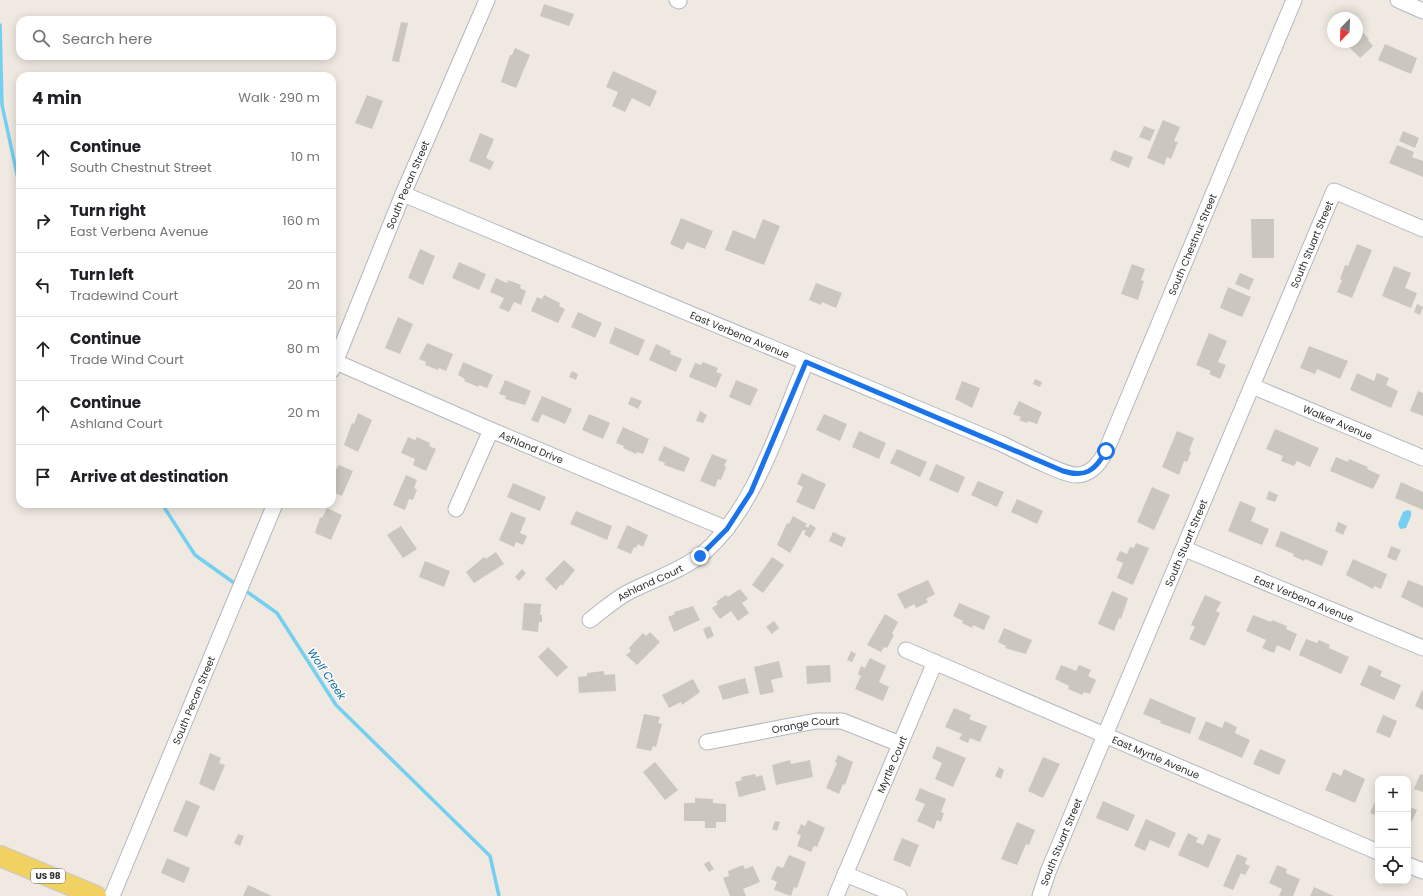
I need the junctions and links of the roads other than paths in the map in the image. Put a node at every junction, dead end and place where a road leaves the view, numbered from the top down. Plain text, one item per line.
1 (487, 0) edge
2 (1294, 0) edge
3 (1398, 0) edge
4 (1423, 11) edge
5 (404, 194) junction
6 (1423, 229) edge
7 (336, 361) edge
8 (806, 362) junction
9 (336, 367) edge
10 (1252, 386) junction
11 (491, 430) junction
12 (1423, 458) edge
13 (1075, 475) joint
14 (273, 508) edge
15 (456, 510) dead end
16 (727, 529) junction
17 (1185, 549) junction
18 (590, 620) dead end
19 (1423, 648) edge
20 (906, 650) dead end
21 (935, 662) junction
22 (1105, 735) junction
23 (707, 742) dead end
24 (900, 744) junction
25 (1375, 851) edge
26 (0, 856) edge
27 (1411, 865) edge
28 (1423, 871) edge
29 (845, 874) junction
30 (96, 896) edge
31 (112, 896) edge
32 (836, 896) edge
33 (899, 896) edge
34 (1040, 896) edge

1 - 5 street, South Pecan Street
2 - 13 street, South Chestnut Street
3 - 4 street
5 - 7 street, South Pecan Street
5 - 8 street, East Verbena Avenue
6 - 10 street, South Stuart Street
8 - 13 street, East Verbena Avenue
8 - 16 street, Ashland Court
9 - 11 street, Ashland Drive
10 - 12 street, Walker Avenue
10 - 17 street, South Stuart Street
11 - 15 street
11 - 16 street, Ashland Drive
14 - 31 street, South Pecan Street
16 - 18 street, Ashland Court
17 - 19 street, East Verbena Avenue
17 - 22 street, South Stuart Street
20 - 21 street
21 - 22 street, East Myrtle Avenue
21 - 24 street, Myrtle Court
22 - 25 street, East Myrtle Avenue
22 - 34 street, South Stuart Street
23 - 24 street, Orange Court
24 - 29 street, Myrtle Court
26 - 30 main road, US 98
27 - 28 street
29 - 32 street, Myrtle Court
29 - 33 street

